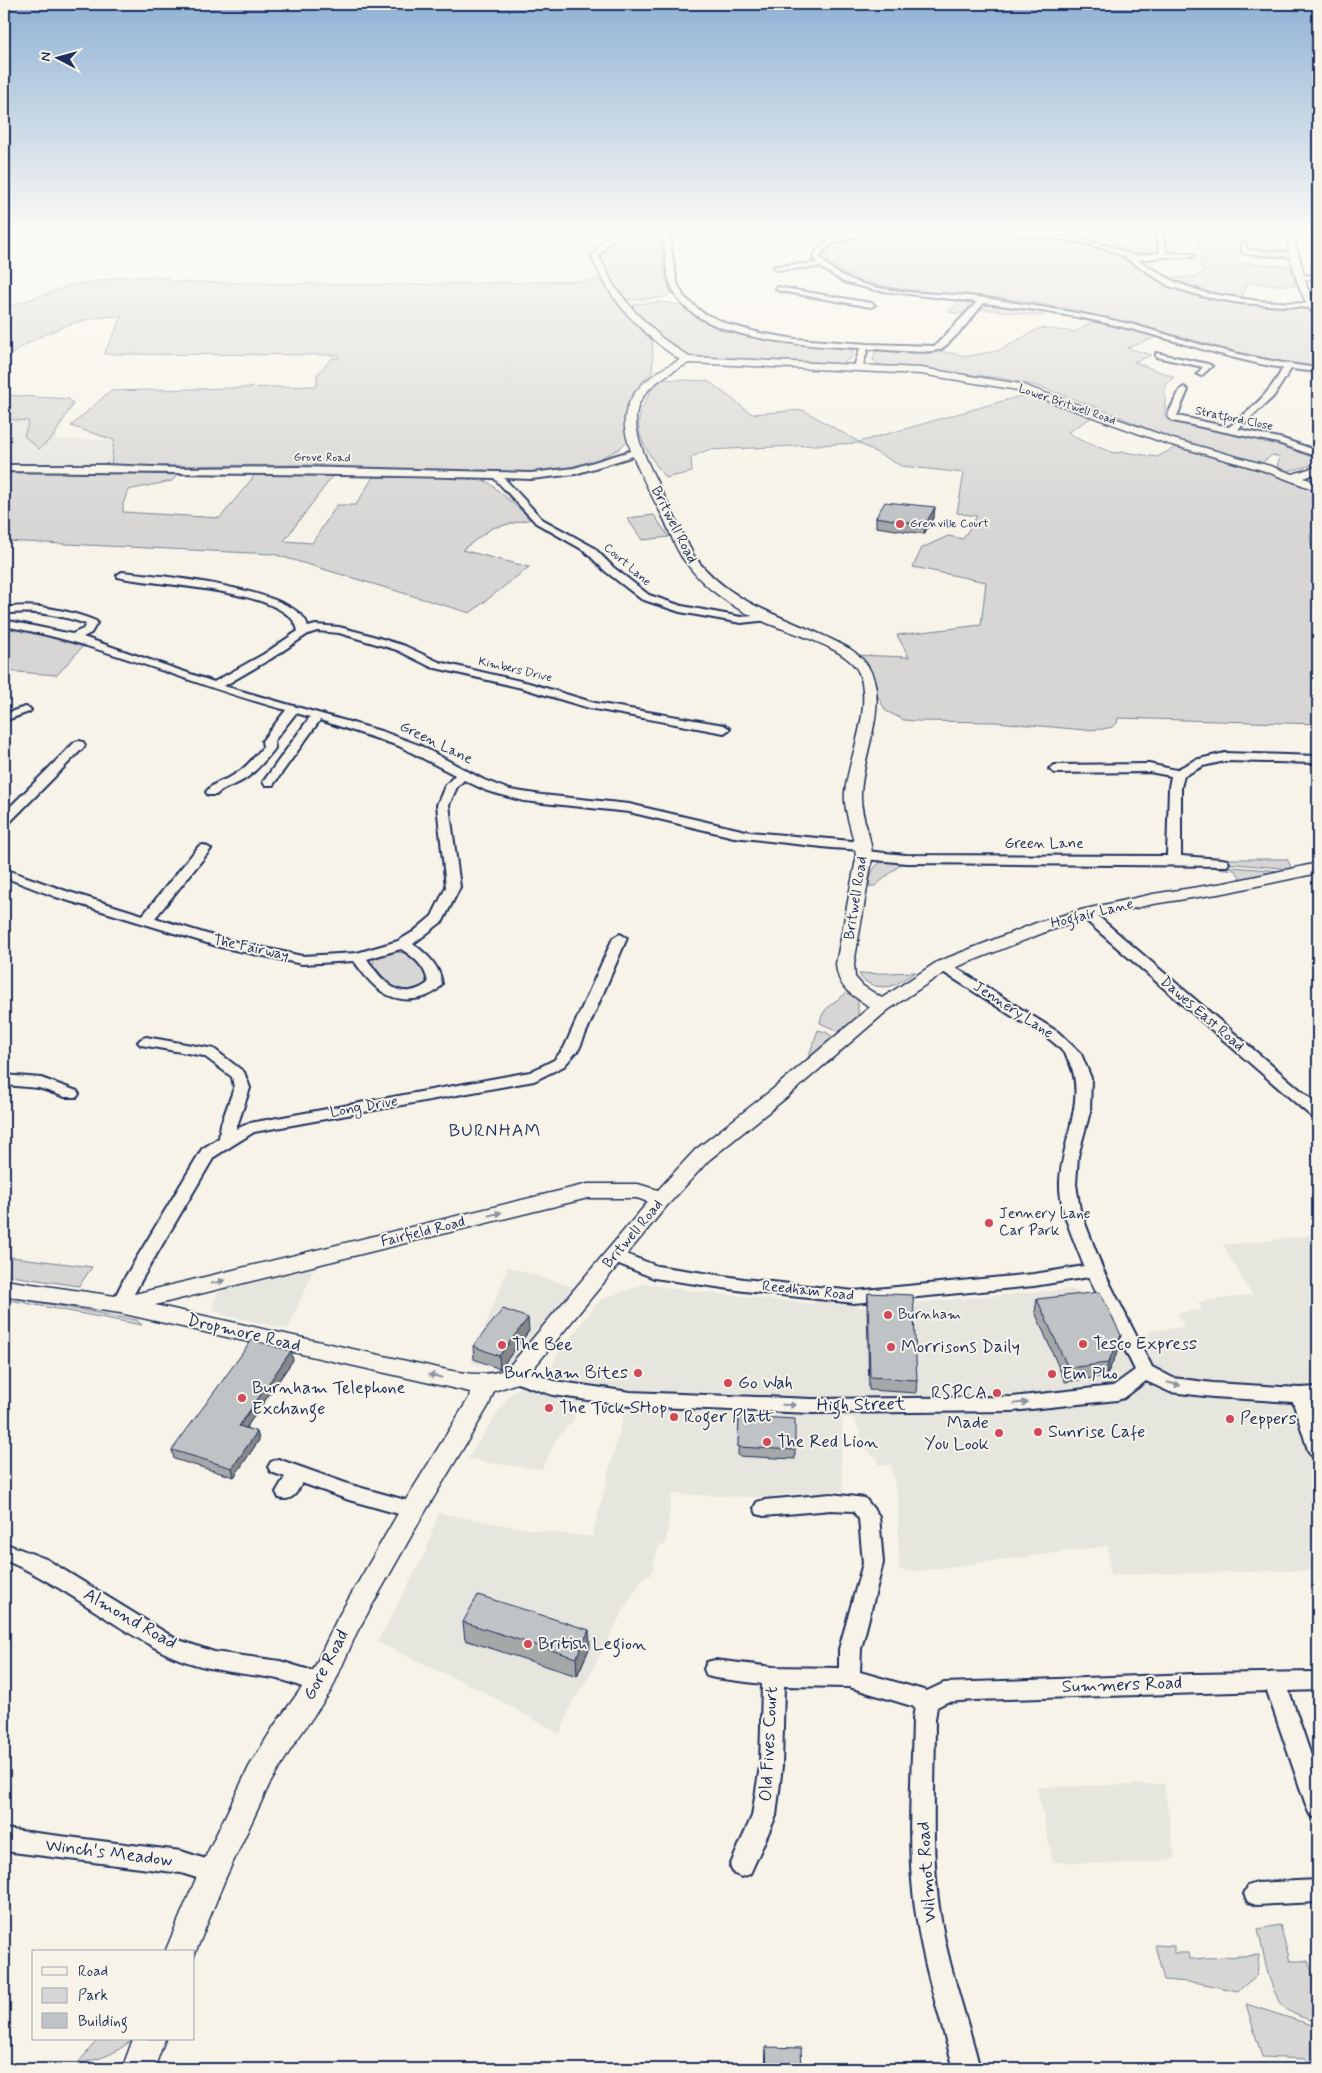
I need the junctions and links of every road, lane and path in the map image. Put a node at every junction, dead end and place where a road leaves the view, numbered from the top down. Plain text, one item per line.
1 (646, 329) edge
2 (733, 329) edge
3 (957, 329) edge
4 (1137, 329) edge
5 (865, 345) junction
6 (1193, 345) junction
7 (1159, 355) dead end
8 (1171, 357) junction
9 (687, 360) junction
10 (858, 367) junction
11 (1288, 367) junction
12 (1318, 370) edge
13 (1201, 374) dead end
14 (1184, 390) dead end
15 (1230, 431) junction
16 (637, 452) junction
17 (1318, 454) edge
18 (4, 468) edge
19 (1318, 469) edge
20 (497, 476) junction
21 (1292, 478) junction
22 (1318, 487) edge
23 (122, 574) dead end
24 (4, 611) edge
25 (765, 618) junction
26 (4, 623) edge
27 (304, 632) junction
28 (74, 637) junction
29 (215, 686) junction
30 (294, 708) junction
31 (25, 710) dead end
32 (317, 715) junction
33 (4, 718) edge
34 (724, 729) dead end
35 (79, 745) dead end
36 (1316, 757) edge
37 (1055, 769) dead end
38 (1178, 774) junction
39 (462, 775) junction
40 (269, 782) dead end
41 (212, 792) dead end
42 (4, 820) edge
43 (204, 849) dead end
44 (864, 850) junction
45 (1174, 860) junction
46 (1222, 863) dead end
47 (1314, 871) edge
48 (4, 873) edge
49 (1087, 914) junction
50 (146, 920) junction
51 (620, 938) dead end
52 (403, 944) junction
53 (358, 957) junction
54 (943, 966) junction
55 (882, 1006) junction
56 (146, 1042) dead end
57 (4, 1080) edge
58 (71, 1094) dead end
59 (1318, 1113) edge
60 (227, 1140) junction
61 (662, 1199) junction
62 (615, 1256) junction
63 (1094, 1270) junction
64 (4, 1288) edge
65 (186, 1290) junction
66 (120, 1305) junction
67 (172, 1316) junction
68 (1145, 1372) junction
69 (515, 1375) junction
70 (483, 1385) junction
71 (1309, 1394) edge
72 (1318, 1450) edge
73 (278, 1467) dead end
74 (299, 1473) junction
75 (286, 1492) dead end
76 (764, 1508) dead end
77 (413, 1510) junction
78 (4, 1551) edge
79 (715, 1669) dead end
80 (773, 1676) junction
81 (849, 1678) junction
82 (1318, 1681) edge
83 (321, 1683) junction
84 (1275, 1683) junction
85 (928, 1701) junction
86 (1318, 1808) edge
87 (4, 1840) edge
88 (742, 1866) dead end
89 (212, 1872) junction
90 (1318, 1891) edge
91 (1256, 1894) dead end
92 (181, 1950) edge
93 (149, 2040) edge
94 (138, 2069) edge
95 (966, 2069) edge

1 - 9 street
2 - 5 street
3 - 5 street
4 - 6 street
5 - 10 street
6 - 8 street
6 - 11 street
7 - 8 street
8 - 13 street
9 - 10 street, Lower Britwell Road
9 - 16 street, Britwell Road
10 - 21 street, Lower Britwell Road
11 - 12 street
11 - 15 street
14 - 15 street, Stratford Close
15 - 17 street, Stratford Close
16 - 20 street, Grove Road
16 - 25 street, Britwell Road
18 - 20 street, Grove Road
19 - 21 street
20 - 25 street, Court Lane
21 - 22 street, Lower Britwell Road
23 - 27 street
24 - 28 street
25 - 44 street, Britwell Road
26 - 28 street, Green Lane
27 - 29 street, Kimbers Drive
27 - 34 street, Kimbers Drive
28 - 29 street, Green Lane
29 - 30 street, Green Lane
30 - 32 street, Green Lane
30 - 41 street
31 - 33 street
32 - 39 street, Green Lane
32 - 40 street
35 - 42 street
36 - 38 street
37 - 38 street
38 - 45 street
39 - 44 street, Green Lane
39 - 52 street, The Fairway
43 - 50 street
44 - 45 street, Green Lane
44 - 55 street, Britwell Road
45 - 46 street, Green Lane
47 - 49 street, Hogfair Lane
48 - 50 street, The Fairway
49 - 54 street, Hogfair Lane
49 - 59 street, Dawes East Road
50 - 53 street, The Fairway
51 - 60 street, Long Drive
52 - 53 street, The Fairway
52 - 53 street
54 - 55 street, Hogfair Lane
54 - 63 street, Jennery Lane
55 - 61 street, Britwell Road
56 - 60 street
57 - 58 street
60 - 66 street, Long Drive
61 - 62 street, Britwell Road
65 -> 61 street, Fairfield Road
62 - 63 street, Reedham Road
62 - 69 street, Britwell Road
63 - 68 street, Jennery Lane
64 - 66 street, Dropmore Road
65 - 66 street, Fairfield Road
65 - 67 street
66 - 67 street, Dropmore Road
70 -> 67 street, Dropmore Road
69 -> 68 street, High Street
68 -> 71 street
69 - 70 street
70 - 77 street, Gore Road
71 - 72 street
73 - 74 street
74 - 75 street
74 - 77 street
76 - 81 street
77 - 83 street, Gore Road
78 - 83 street, Almond Road
79 - 80 street, Old Fives Court
80 - 81 street, Old Fives Court
80 - 88 street, Old Fives Court
81 - 85 street, Old Fives Court
82 - 84 street, Summers Road
83 - 89 street, Gore Road
84 - 85 street, Summers Road
84 - 86 street
85 - 95 street, Wilmot Road
87 - 89 street, Winch's Meadow
89 - 92 street, Gore Road
90 - 91 street
93 - 94 street

